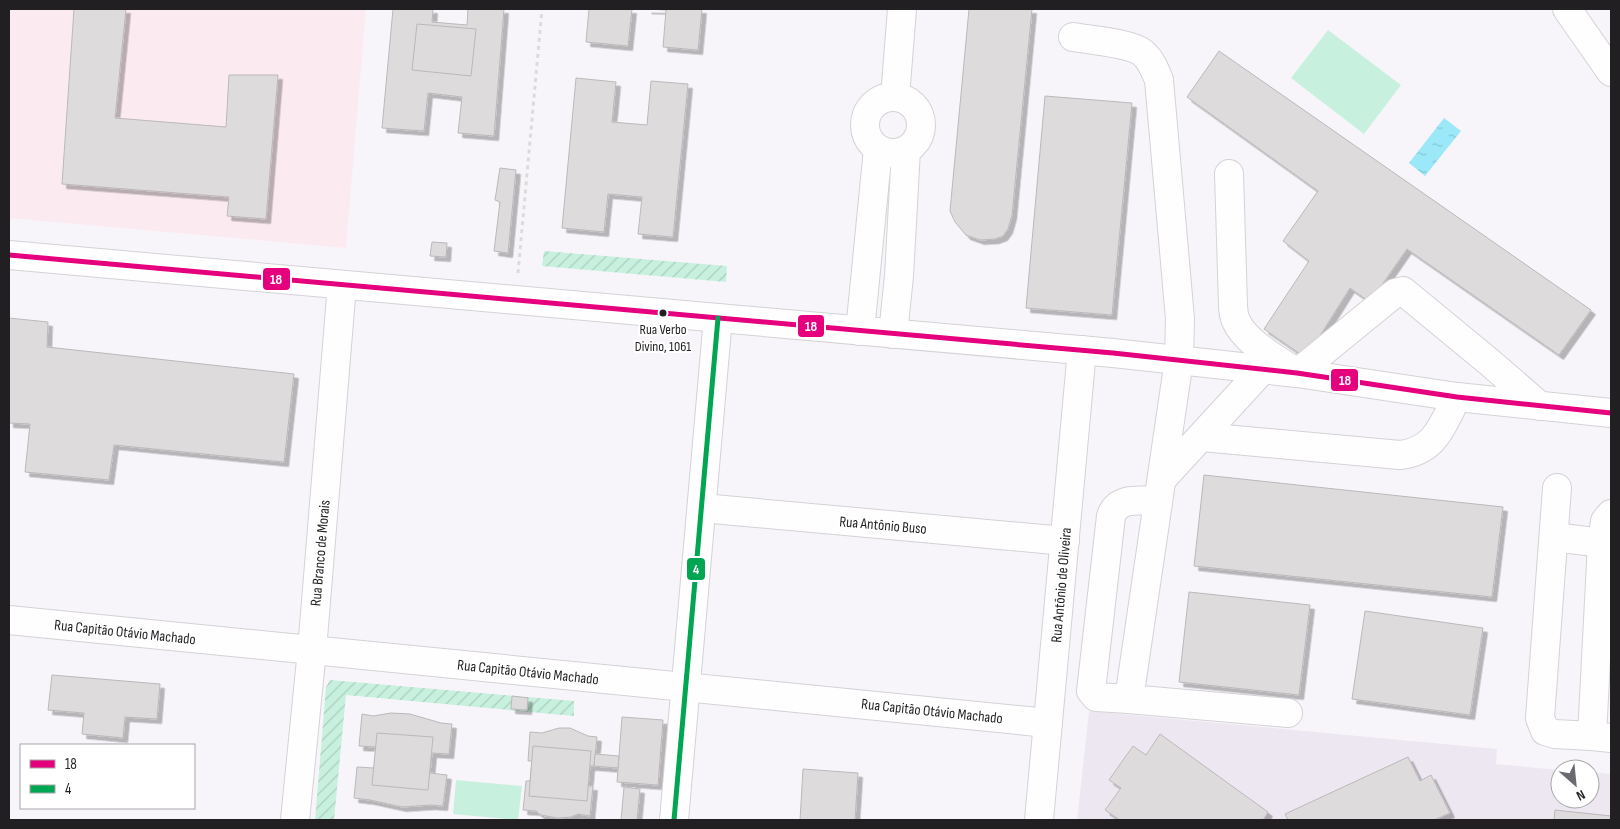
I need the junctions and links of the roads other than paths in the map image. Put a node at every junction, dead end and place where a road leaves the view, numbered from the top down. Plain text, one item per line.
1 (902, 9) edge
2 (1567, 9) edge
3 (1073, 37) dead end
4 (1611, 72) edge
5 (895, 97) junction
6 (878, 149) junction
7 (906, 150) junction
8 (1229, 174) dead end
9 (9, 255) edge
10 (342, 285) junction
11 (718, 318) junction
12 (860, 331) junction
13 (893, 334) junction
14 (1263, 349) junction
15 (1082, 350) junction
16 (1179, 360) junction
17 (1296, 373) junction
18 (1457, 397) junction
19 (1540, 406) junction
20 (1611, 413) edge
21 (1202, 437) junction
22 (1557, 488) dead end
23 (1160, 490) junction
24 (702, 508) junction
25 (1611, 514) edge
26 (1554, 537) junction
27 (1065, 541) junction
28 (1602, 543) junction
29 (9, 620) edge
30 (312, 650) junction
31 (686, 688) junction
32 (1129, 700) junction
33 (1288, 713) dead end
34 (1048, 723) junction
35 (1602, 737) edge
36 (296, 820) edge
37 (674, 820) edge
38 (1039, 820) edge

1 - 5 street
2 - 4 street
3 - 16 street
5 - 6 street
5 - 7 street
6 - 7 street
6 - 12 street
7 - 13 street
8 - 14 street
9 - 10 street
10 - 11 street
10 - 30 street, Rua Branco de Morais
11 - 12 street
11 - 24 street
12 - 13 street
13 - 15 street
14 - 16 street
14 - 17 street
14 - 21 street
15 - 16 street
15 - 27 street, Rua Antônio de Oliveira
16 - 23 street
17 - 18 street
17 - 19 street
18 - 19 street
18 - 21 street
19 - 20 street
21 - 23 street
22 - 26 street
23 - 32 street
23 - 32 street
24 - 27 street, Rua Antônio Buso
24 - 31 street
25 - 28 street
26 - 28 street
26 - 35 street
27 - 34 street, Rua Antônio de Oliveira
28 - 35 street
29 - 30 street, Rua Capitão Otávio Machado
30 - 31 street, Rua Capitão Otávio Machado
30 - 36 street, Rua Branco de Morais
31 - 34 street, Rua Capitão Otávio Machado
31 - 37 street
32 - 33 street
34 - 38 street, Rua Antônio de Oliveira

